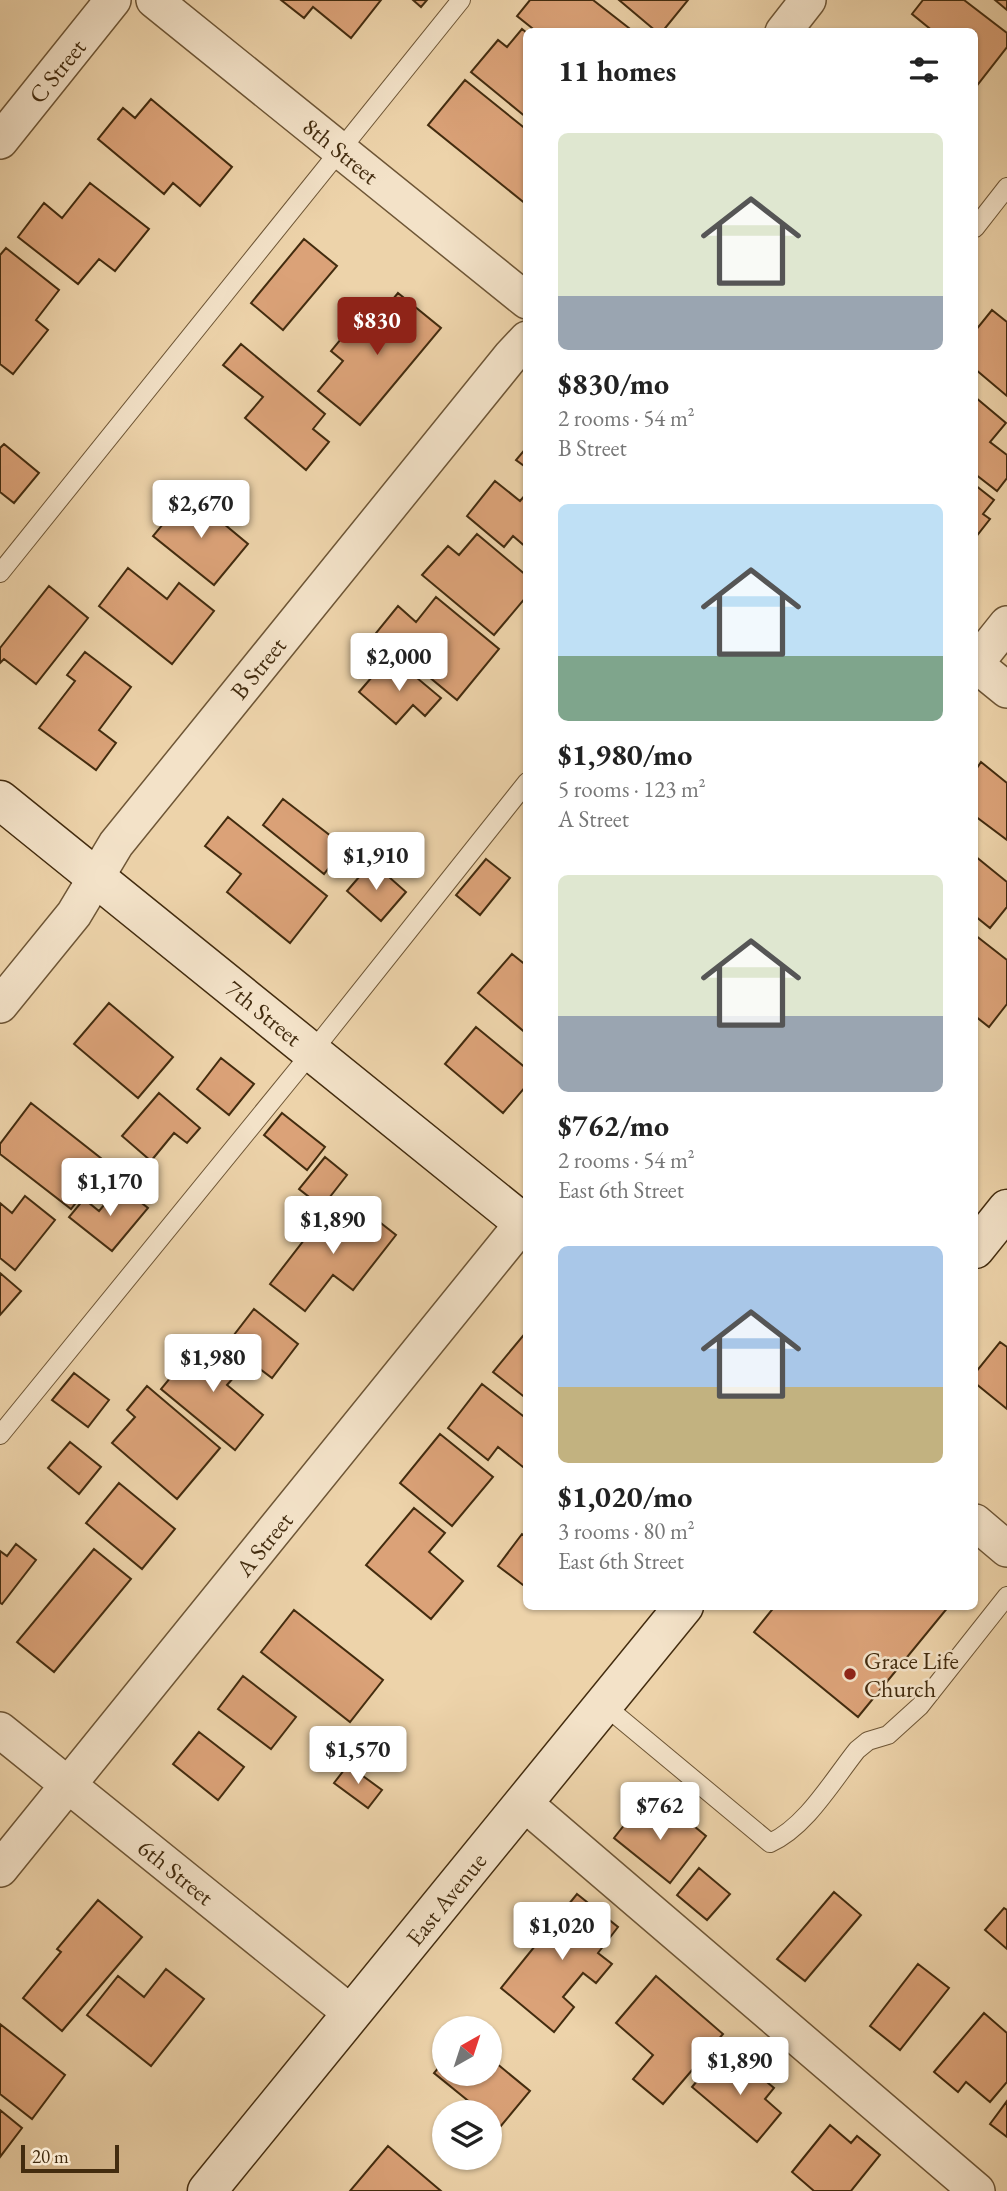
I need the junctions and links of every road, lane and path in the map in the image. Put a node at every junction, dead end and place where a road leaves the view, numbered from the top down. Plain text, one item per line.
1 (114, 0) edge
2 (155, 0) edge
3 (461, 0) edge
4 (808, 0) edge
5 (786, 28) edge
6 (0, 141) edge
7 (340, 150) junction
8 (1007, 187) edge
9 (978, 224) edge
10 (523, 299) edge
11 (523, 343) edge
12 (0, 572) edge
13 (1007, 624) edge
14 (978, 660) edge
15 (978, 666) edge
16 (1007, 690) edge
17 (523, 787) edge
18 (0, 800) edge
19 (96, 878) junction
20 (0, 1005) edge
21 (312, 1052) junction
22 (1007, 1209) edge
23 (523, 1220) edge
24 (523, 1224) edge
25 (978, 1245) edge
26 (0, 1435) edge
27 (978, 1525) edge
28 (1007, 1549) edge
29 (1007, 1596) edge
30 (681, 1610) edge
31 (604, 1705) junction
32 (0, 1730) edge
33 (68, 1785) junction
34 (524, 1803) junction
35 (0, 1869) edge
36 (352, 2014) junction
37 (207, 2191) edge
38 (977, 2191) edge

1 - 6 street, C Street
2 - 7 street, 8th Street
3 - 7 lane
4 - 5 street
7 - 10 street, 8th Street
7 - 12 lane
8 - 9 lane
11 - 19 street, B Street
13 - 14 street
15 - 16 street
17 - 21 lane
18 - 19 street, 7th Street
19 - 20 street, B Street
19 - 21 street, 7th Street
21 - 23 street, 7th Street
21 - 26 lane
22 - 25 street
24 - 33 street, A Street
27 - 28 street
29 - 31 lane
30 - 31 street, East Avenue
31 - 34 street, East Avenue
32 - 33 street, 6th Street
33 - 35 street, A Street
33 - 36 street, 6th Street
34 - 36 street, East Avenue
34 - 38 street
36 - 37 street, East Avenue

